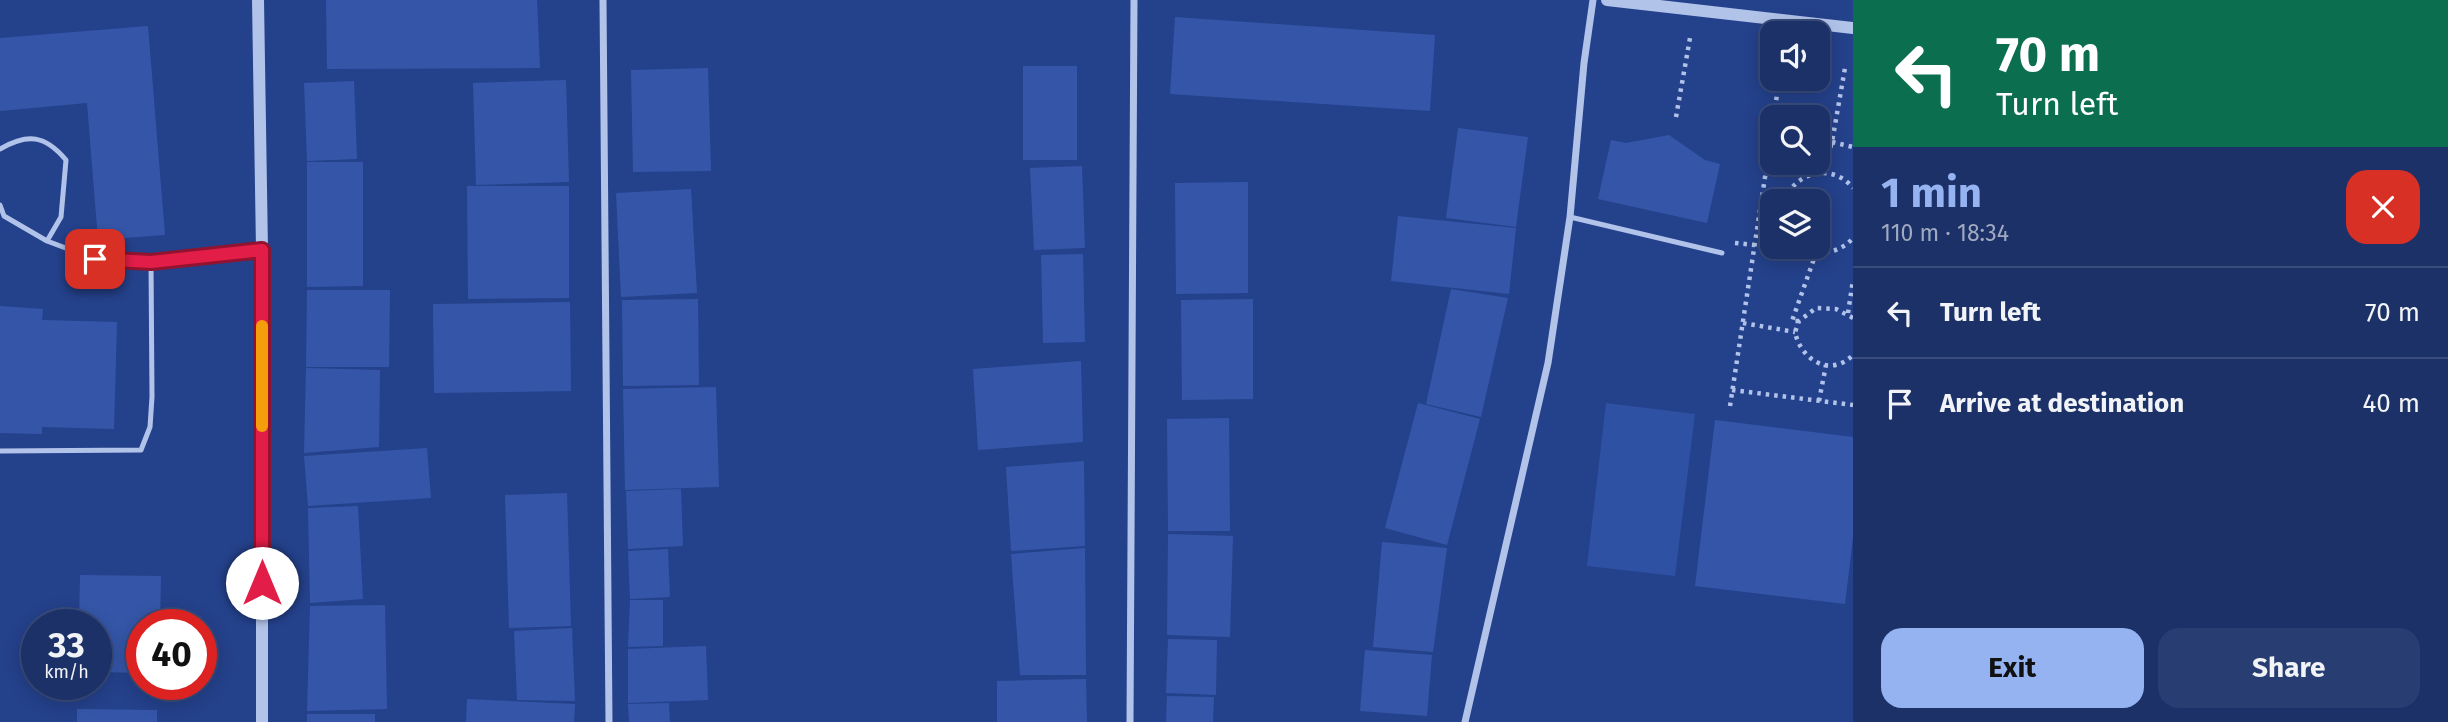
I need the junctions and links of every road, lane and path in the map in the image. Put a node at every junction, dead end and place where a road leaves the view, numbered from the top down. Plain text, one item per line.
1 (258, 0) edge
2 (603, 0) edge
3 (1134, 0) edge
4 (1593, 0) edge
5 (1607, 0) edge
6 (1853, 28) edge
7 (1689, 38) dead end
8 (1845, 68) dead end
9 (1676, 117) dead end
10 (1832, 142) junction
11 (1853, 147) edge
12 (0, 149) edge
13 (1830, 149) edge
14 (1830, 174) edge
15 (1765, 175) edge
16 (1809, 175) edge
17 (1853, 188) edge
18 (1790, 189) edge
19 (0, 205) edge
20 (1570, 216) junction
21 (1853, 238) edge
22 (47, 241) junction
23 (262, 250) junction
24 (1830, 252) edge
25 (1722, 253) dead end
26 (1814, 259) edge
27 (151, 262) junction
28 (1853, 280) edge
29 (1852, 294) edge
30 (1848, 313) junction
31 (1853, 318) edge
32 (1799, 321) junction
33 (1743, 323) junction
34 (1795, 332) junction
35 (1853, 355) edge
36 (1826, 365) junction
37 (1732, 390) junction
38 (1819, 401) junction
39 (1853, 405) edge
40 (1730, 406) dead end
41 (0, 451) edge
42 (262, 722) edge
43 (609, 722) edge
44 (1130, 722) edge
45 (1465, 722) edge

1 - 23 street
2 - 43 street
3 - 44 street
4 - 20 street
5 - 6 street
7 - 9 path
8 - 10 path
10 - 11 path
10 - 13 path
12 - 22 lane
14 - 17 path
15 - 33 path
16 - 18 path
19 - 22 lane
20 - 25 lane
20 - 45 street
21 - 24 path
22 - 27 lane
23 - 27 lane
23 - 42 street
26 - 32 path
27 - 41 lane
28 - 29 path
29 - 30 path
30 - 31 path
30 - 32 path
32 - 34 path
33 - 34 path
33 - 37 path
34 - 36 path
35 - 36 path
36 - 38 path
37 - 38 path
37 - 40 path
38 - 39 path

